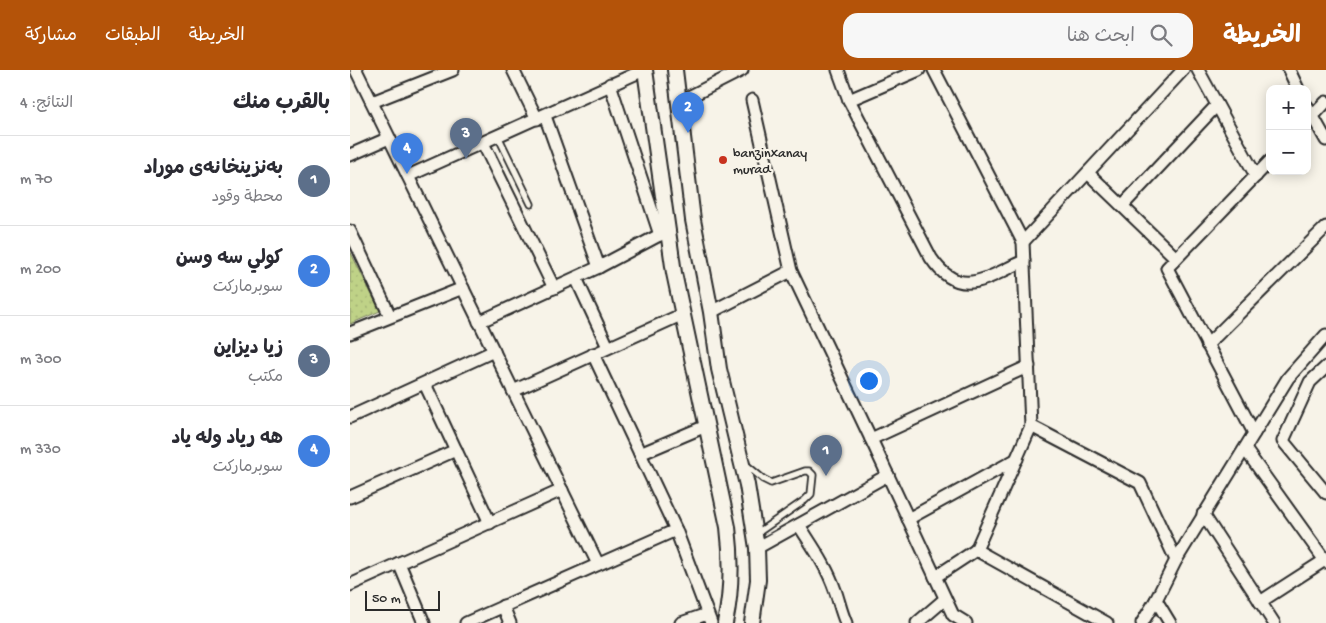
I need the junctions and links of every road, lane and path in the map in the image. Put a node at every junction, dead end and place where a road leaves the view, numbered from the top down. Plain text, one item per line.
1 (355, 70) edge
2 (513, 70) edge
3 (645, 70) edge
4 (675, 70) edge
5 (742, 70) edge
6 (838, 70) edge
7 (919, 70) edge
8 (934, 70) edge
9 (1183, 70) edge
10 (1198, 70) edge
11 (1289, 70) edge
12 (446, 71) edge
13 (350, 72) edge
14 (610, 84) junction
15 (1296, 85) edge
16 (752, 100) dead end
17 (849, 100) junction
18 (372, 102) junction
19 (679, 102) junction
20 (1326, 102) edge
21 (1217, 105) junction
22 (1311, 113) edge
23 (541, 117) junction
24 (1311, 118) edge
25 (498, 136) junction
26 (389, 138) junction
27 (1326, 140) edge
28 (483, 143) junction
29 (350, 155) edge
30 (1266, 165) edge
31 (1088, 173) junction
32 (408, 176) junction
33 (1256, 176) junction
34 (531, 204) dead end
35 (1122, 206) junction
36 (1326, 227) edge
37 (664, 233) junction
38 (351, 235) edge
39 (1023, 242) junction
40 (1176, 258) junction
41 (1024, 262) junction
42 (599, 267) junction
43 (791, 271) junction
44 (576, 278) junction
45 (462, 288) junction
46 (554, 288) junction
47 (711, 312) junction
48 (683, 314) junction
49 (390, 316) junction
50 (479, 322) junction
51 (350, 333) edge
52 (1326, 334) edge
53 (1208, 345) junction
54 (608, 347) junction
55 (494, 352) junction
56 (593, 354) junction
57 (1029, 366) junction
58 (718, 369) junction
59 (1324, 372) edge
60 (695, 378) junction
61 (425, 384) junction
62 (513, 391) junction
63 (350, 417) edge
64 (706, 426) junction
65 (1031, 426) junction
66 (1254, 433) junction
67 (871, 439) junction
68 (1245, 449) junction
69 (456, 450) junction
70 (640, 454) junction
71 (1017, 459) junction
72 (741, 460) junction
73 (888, 475) junction
74 (562, 490) junction
75 (1326, 493) edge
76 (350, 497) edge
77 (1203, 514) junction
78 (908, 520) junction
79 (490, 523) junction
80 (799, 525) junction
81 (676, 530) junction
82 (756, 542) junction
83 (976, 550) junction
84 (1176, 560) junction
85 (1325, 561) edge
86 (399, 563) junction
87 (598, 564) junction
88 (935, 577) junction
89 (350, 585) edge
90 (945, 598) junction
91 (1156, 600) junction
92 (1260, 602) junction
93 (502, 606) junction
94 (709, 618) edge
95 (424, 623) edge
96 (466, 623) edge
97 (510, 623) edge
98 (681, 623) edge
99 (725, 623) edge
100 (752, 623) edge
101 (846, 623) edge
102 (917, 623) edge
103 (966, 623) edge
104 (1107, 623) edge
105 (1142, 623) edge
106 (1170, 623) edge
107 (1274, 623) edge

1 - 13 street
1 - 18 street
2 - 23 street
3 - 14 street
3 - 37 street
4 - 19 street
5 - 19 street
6 - 17 street
7 - 17 street
8 - 39 street
9 - 31 street
10 - 21 street
11 - 15 street
12 - 18 street
14 - 23 street
14 - 37 street
16 - 43 street
17 - 41 street
18 - 26 street
19 - 47 street
20 - 22 street
21 - 33 street
21 - 35 street
23 - 25 street
23 - 42 street
24 - 27 street
25 - 28 street
25 - 34 lane
26 - 29 street
26 - 32 street
28 - 32 street
28 - 46 street
30 - 33 street
31 - 35 street
31 - 39 street
32 - 45 street
33 - 40 street
35 - 40 street
36 - 53 street
37 - 42 street
37 - 48 street
38 - 49 street
39 - 41 street
40 - 53 street
41 - 57 street
42 - 44 street
43 - 47 street
43 - 67 street
44 - 46 street
44 - 54 street
45 - 49 street
45 - 50 street
46 - 50 street
47 - 58 street
48 - 54 street
48 - 60 street
49 - 51 street
50 - 55 street
52 - 66 street
53 - 66 street
54 - 56 street
55 - 61 street
55 - 62 street
56 - 62 street
56 - 70 street
57 - 65 street
57 - 67 street
58 - 60 street
58 - 72 street
59 - 75 street
60 - 64 street
61 - 63 street
61 - 69 street
62 - 74 street
64 - 70 street
64 - 99 street
65 - 71 street
65 - 84 street
66 - 68 street
67 - 73 street
68 - 77 street
68 - 85 street
69 - 76 street
69 - 79 street
70 - 81 street
71 - 78 street
71 - 83 street
72 - 82 street
72 - 82 lane
73 - 78 street
73 - 80 street
74 - 79 street
74 - 87 street
77 - 84 street
77 - 92 street
78 - 88 street
79 - 86 street
80 - 82 street
80 - 101 street
81 - 87 street
81 - 94 street
82 - 100 street
83 - 88 street
83 - 104 street
84 - 91 street
85 - 92 street
86 - 89 street
86 - 95 street
87 - 93 street
88 - 90 street
90 - 102 street
90 - 103 street
91 - 105 street
91 - 106 street
92 - 107 street
93 - 96 street
93 - 97 street
94 - 98 street

